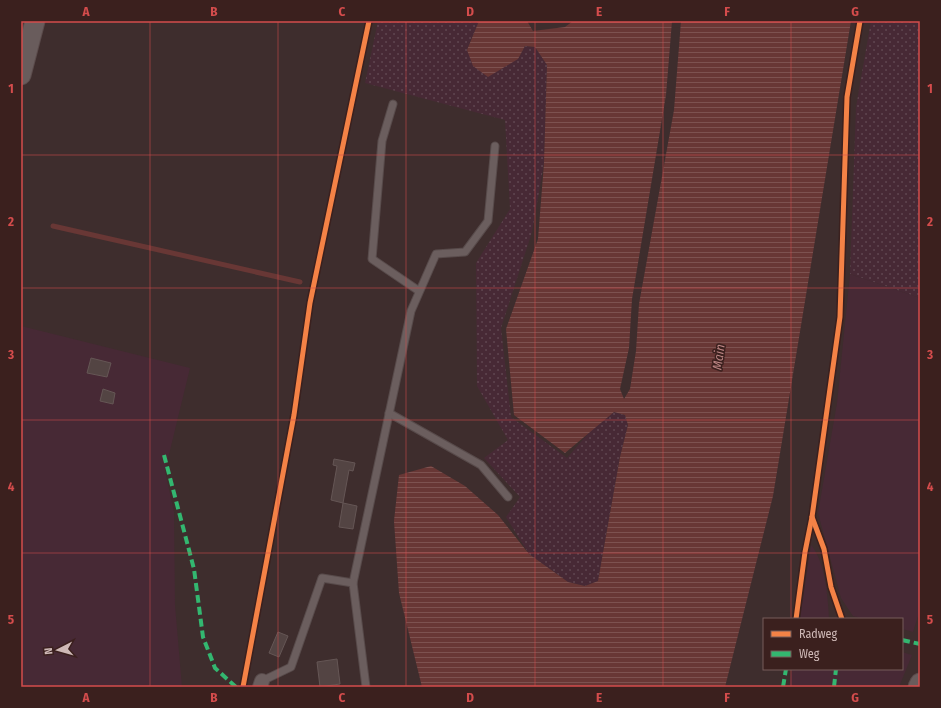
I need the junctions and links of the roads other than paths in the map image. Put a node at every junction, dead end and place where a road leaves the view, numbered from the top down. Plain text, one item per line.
1 (35, 21) edge
2 (21, 75) edge
3 (393, 104) dead end
4 (495, 146) dead end
5 (419, 291) junction
6 (389, 413) junction
7 (508, 497) dead end
8 (352, 583) junction
9 (920, 683) edge
10 (261, 684) edge
11 (366, 687) edge
12 (918, 687) edge

1 - 2 main road
3 - 5 lane
4 - 5 lane
5 - 6 lane
6 - 7 lane
6 - 8 lane
8 - 10 lane
8 - 11 lane
9 - 12 main road

